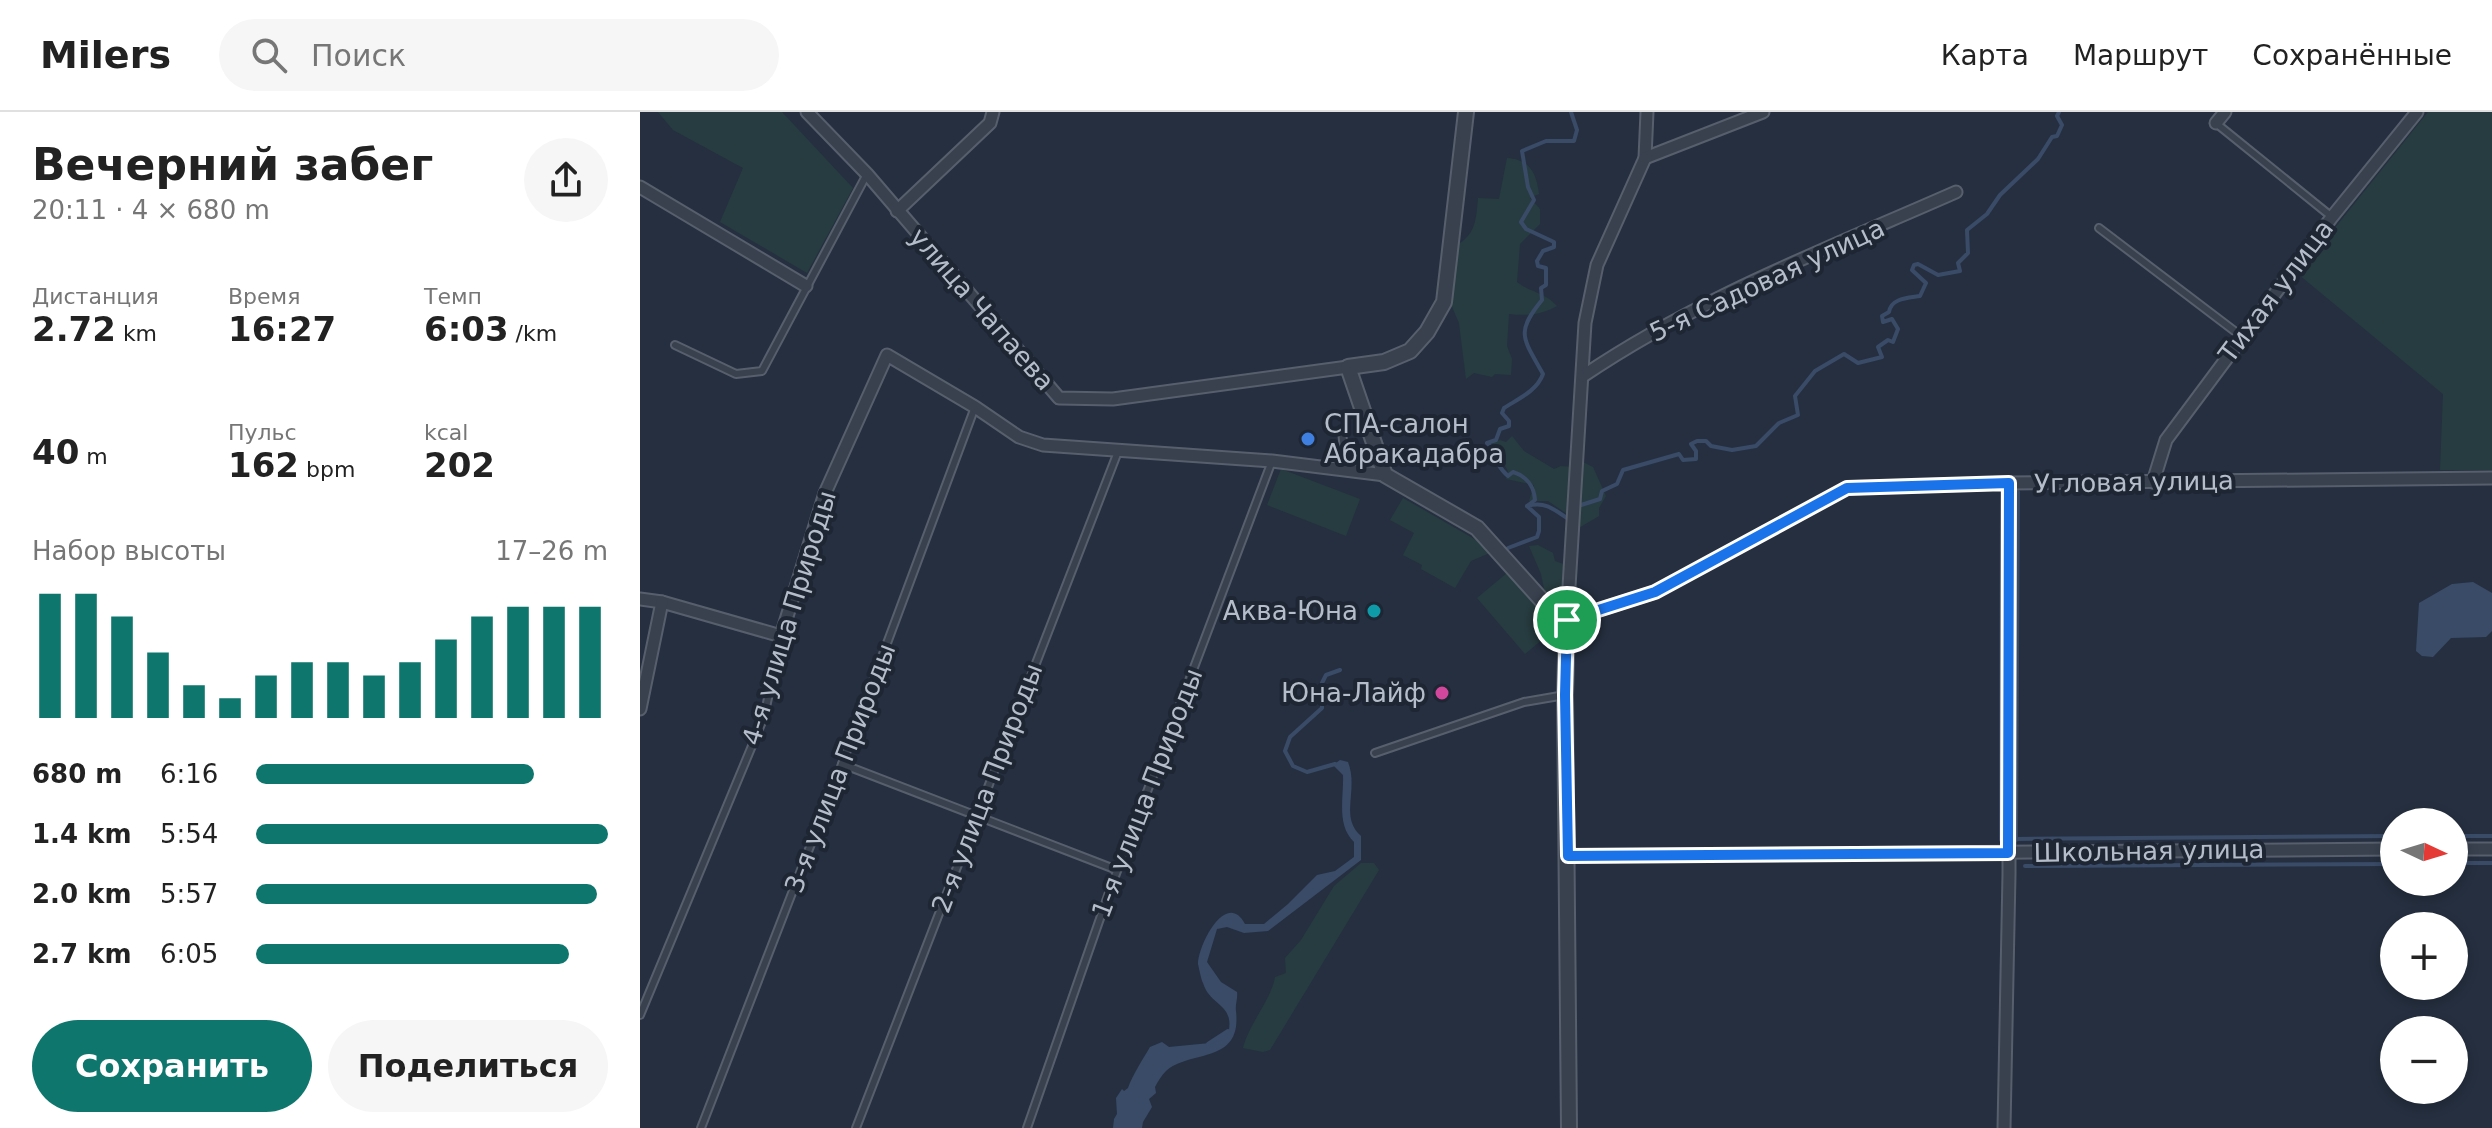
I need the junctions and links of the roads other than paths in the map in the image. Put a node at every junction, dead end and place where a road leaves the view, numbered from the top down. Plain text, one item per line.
1 (807, 112) edge
2 (993, 112) edge
3 (1466, 112) edge
4 (1647, 112) edge
5 (1763, 112) edge
6 (2225, 112) edge
7 (2417, 112) edge
8 (2216, 123) joint
9 (1645, 158) junction
10 (867, 174) junction
11 (640, 187) edge
12 (1956, 192) dead end
13 (897, 211) junction
14 (2332, 217) junction
15 (2099, 228) dead end
16 (806, 286) junction
17 (2241, 336) junction
18 (675, 345) dead end
19 (1348, 367) junction
20 (1583, 376) junction
21 (975, 407) junction
22 (1342, 431) dead end
23 (1119, 449) junction
24 (1272, 461) junction
25 (1384, 470) junction
26 (2492, 478) edge
27 (2153, 482) junction
28 (2009, 483) junction
29 (640, 599) edge
30 (662, 602) junction
31 (1567, 620) junction
32 (781, 636) junction
33 (1565, 695) junction
34 (640, 709) edge
35 (1375, 753) dead end
36 (842, 764) junction
37 (976, 814) junction
38 (2380, 849) edge
39 (2468, 849) edge
40 (2492, 849) edge
41 (2008, 853) junction
42 (1568, 856) junction
43 (1117, 870) junction
44 (640, 1015) edge
45 (701, 1128) edge
46 (856, 1128) edge
47 (1027, 1128) edge
48 (1569, 1128) edge
49 (2004, 1128) edge

1 - 10 street, улица Чапаева
2 - 13 street
3 - 19 street
4 - 9 street
5 - 9 street
6 - 8 street
7 - 14 street, Тихая улица
8 - 14 lane
9 - 20 street
10 - 13 street, улица Чапаева
10 - 16 lane
11 - 16 street
12 - 20 street, 5-я Садовая улица
13 - 19 street, улица Чапаева
14 - 17 street, Тихая улица
15 - 17 lane
16 - 18 lane
17 - 27 street, Тихая улица
19 - 25 street
20 - 31 street
21 - 23 street
21 - 32 street, 4-я улица Природы
21 - 36 lane, 3-я улица Природы
22 - 25 lane
23 - 24 street
23 - 37 lane, 2-я улица Природы
24 - 25 street
24 - 43 lane, 1-я улица Природы
25 - 31 street
26 - 27 street, Угловая улица
27 - 28 street, Угловая улица
28 - 31 street, Угловая улица
28 - 41 street
29 - 30 street
30 - 32 street
30 - 34 street
31 - 33 street
32 - 44 lane, 4-я улица Природы
33 - 35 lane
33 - 42 street
36 - 37 lane
36 - 45 lane, 3-я улица Природы
37 - 43 lane
37 - 46 lane, 2-я улица Природы
38 - 41 street, Школьная улица
39 - 40 street
41 - 42 street, Школьная улица
41 - 49 street
42 - 48 street
43 - 47 lane, 1-я улица Природы

